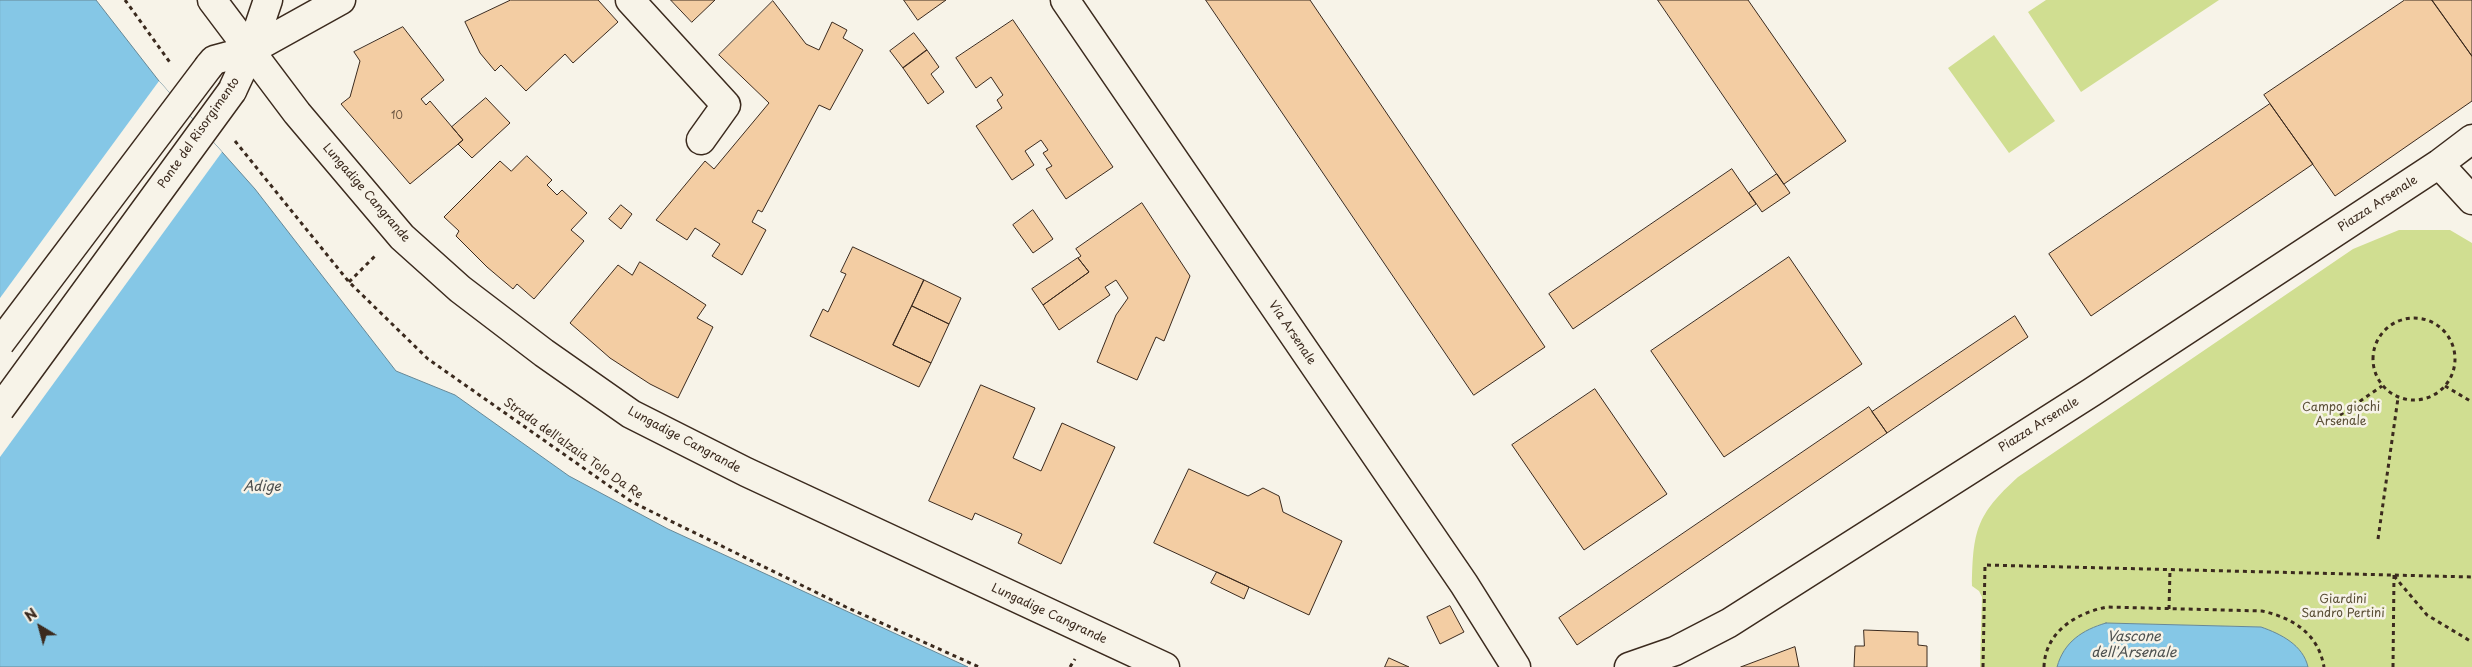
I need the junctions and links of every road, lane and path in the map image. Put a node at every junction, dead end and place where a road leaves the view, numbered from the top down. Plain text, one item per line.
1 (125, 0) edge
2 (212, 0) edge
3 (268, 0) edge
4 (341, 0) edge
5 (630, 0) edge
6 (1065, 0) edge
7 (251, 50) junction
8 (171, 64) dead end
9 (2472, 139) edge
10 (701, 140) dead end
11 (235, 141) dead end
12 (2439, 164) junction
13 (2472, 200) edge
14 (383, 248) dead end
15 (349, 282) junction
16 (0, 343) edge
17 (2382, 386) junction
18 (2445, 386) junction
19 (2398, 398) junction
20 (2472, 402) edge
21 (0, 409) edge
22 (2340, 416) dead end
23 (2378, 539) dead end
24 (2170, 570) junction
25 (2394, 576) junction
26 (2472, 577) edge
27 (2170, 608) junction
28 (2472, 642) edge
29 (979, 667) edge
30 (1164, 667) edge
31 (1516, 667) edge
32 (1629, 667) edge
33 (1983, 667) edge
34 (2044, 667) edge
35 (2324, 667) edge
36 (2394, 667) edge

1 - 8 path
2 - 7 street, Lungadige Cangrande
3 - 7 street
4 - 7 street
5 - 10 street
6 - 31 street, Via Arsenale
7 - 16 street, Ponte del Risorgimento, bridge
7 - 21 street, Ponte del Risorgimento, bridge
7 - 30 street, Lungadige Cangrande
9 - 12 street, Piazza Arsenale
11 - 15 path, Strada dell'alzaia Tolo Da Re
12 - 13 street
12 - 32 street, Piazza Arsenale
14 - 15 path
15 - 29 path, Strada dell'alzaia Tolo Da Re
17 - 18 path
17 - 19 path
17 - 22 path
18 - 19 path
18 - 20 path
19 - 23 path
24 - 25 path
24 - 27 path
24 - 33 path
25 - 26 path
25 - 28 path
25 - 36 path
27 - 34 path
27 - 35 path

